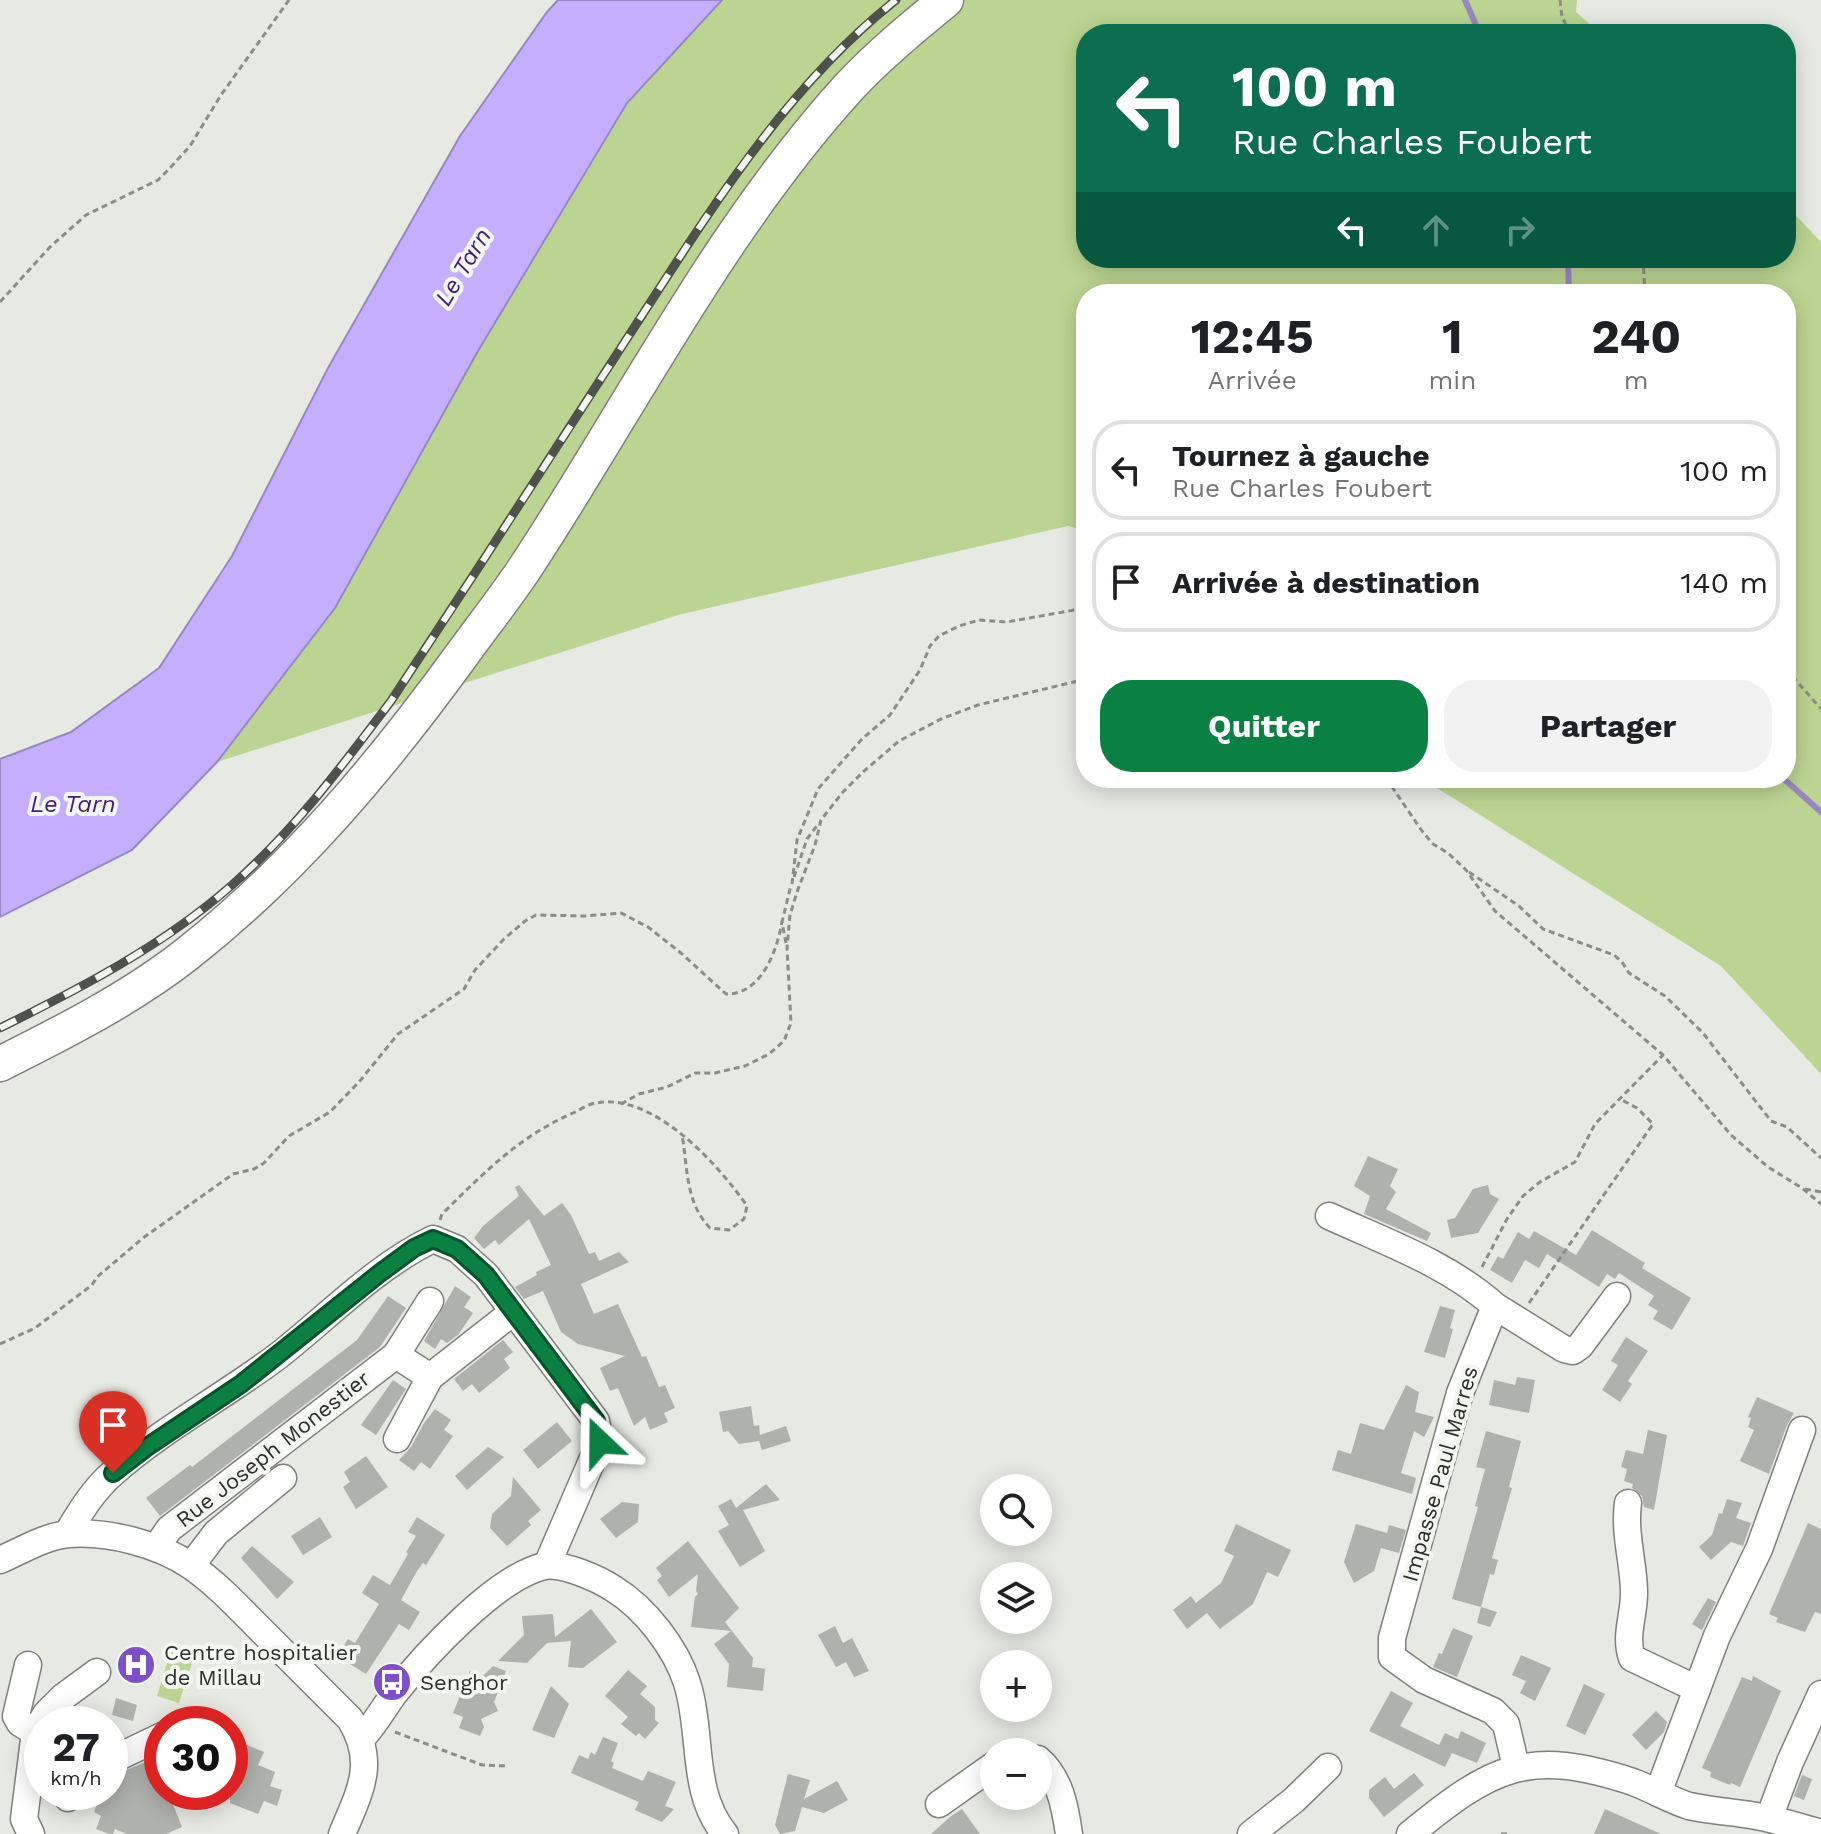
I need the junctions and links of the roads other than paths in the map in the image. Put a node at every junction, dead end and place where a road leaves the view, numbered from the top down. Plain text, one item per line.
1 (946, 0) edge
2 (0, 1064) edge
3 (1329, 1216) dead end
4 (1617, 1296) dead end
5 (430, 1301) dead end
6 (1495, 1306) junction
7 (513, 1312) junction
8 (396, 1355) junction
9 (430, 1377) junction
10 (1802, 1430) dead end
11 (397, 1439) dead end
12 (283, 1478) dead end
13 (1628, 1503) dead end
14 (56, 1537) junction
15 (156, 1548) junction
16 (0, 1560) edge
17 (547, 1565) junction
18 (191, 1566) junction
19 (28, 1665) dead end
20 (97, 1672) dead end
21 (1697, 1689) junction
22 (1821, 1694) edge
23 (54, 1706) edge
24 (24, 1725) edge
25 (368, 1731) junction
26 (1328, 1767) dead end
27 (1516, 1767) junction
28 (980, 1775) edge
29 (1052, 1779) edge
30 (1658, 1793) junction
31 (939, 1804) dead end
32 (25, 1810) edge
33 (1068, 1822) edge
34 (1781, 1825) edge
35 (1821, 1833) edge
36 (31, 1834) edge
37 (342, 1834) edge
38 (725, 1834) edge
39 (1251, 1834) edge
40 (1410, 1834) edge

1 - 2 main road
3 - 6 street
4 - 6 street
5 - 8 street, Rue Joseph Monestier
6 - 27 street, Impasse Paul Marres
7 - 9 street
7 - 14 street
7 - 17 street
8 - 9 street
8 - 15 street, Rue Joseph Monestier
9 - 11 street
10 - 21 street
12 - 18 street
13 - 21 street
14 - 15 street
14 - 16 street
15 - 18 street
17 - 25 street
17 - 38 street
18 - 25 street
19 - 24 street
20 - 23 street
21 - 30 street
22 - 34 street
25 - 37 street
26 - 39 street
27 - 30 street
27 - 40 street
28 - 31 street
29 - 33 street
30 - 34 street
32 - 36 street
34 - 35 street

